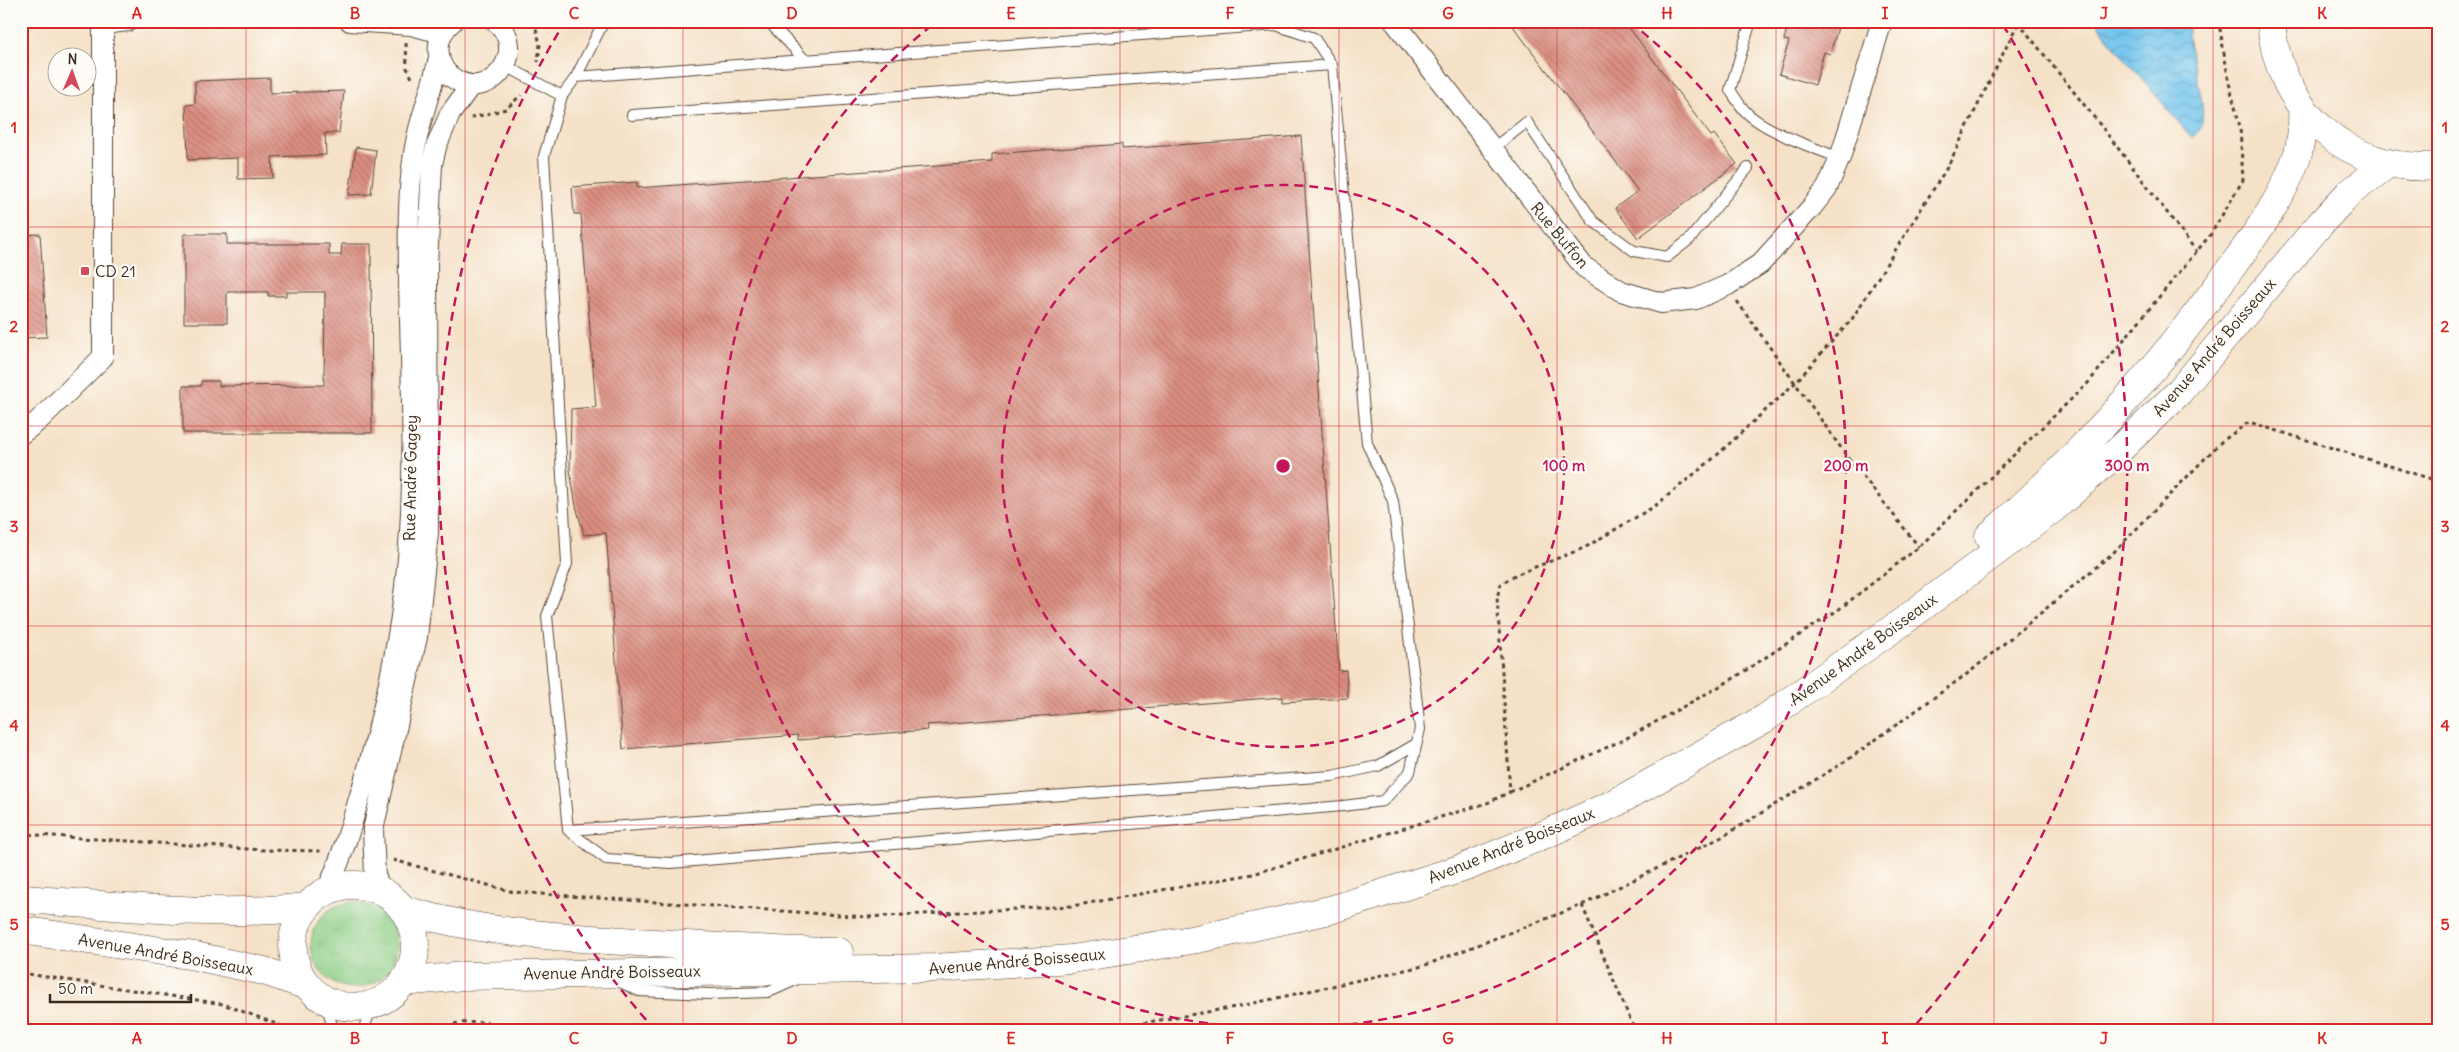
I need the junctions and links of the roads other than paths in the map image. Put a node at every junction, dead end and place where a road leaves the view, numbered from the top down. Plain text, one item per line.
1 (128, 21) edge
2 (350, 21) edge
3 (604, 21) edge
4 (768, 21) edge
5 (1394, 21) edge
6 (1751, 21) edge
7 (1882, 21) edge
8 (2270, 21) edge
9 (102, 23) edge
10 (502, 24) edge
11 (447, 27) edge
12 (439, 58) junction
13 (806, 60) junction
14 (1332, 65) junction
15 (506, 66) junction
16 (576, 77) junction
17 (471, 85) junction
18 (562, 96) junction
19 (2302, 108) junction
20 (632, 115) dead end
21 (1492, 149) junction
22 (1840, 158) junction
23 (2389, 163) junction
24 (2438, 166) edge
25 (1748, 168) dead end
26 (21, 434) edge
27 (1416, 744) junction
28 (568, 830) junction
29 (328, 891) junction
30 (381, 891) junction
31 (21, 899) edge
32 (306, 907) junction
33 (402, 909) junction
34 (21, 930) edge
35 (403, 982) junction
36 (317, 993) junction
37 (373, 1003) junction
38 (333, 1031) edge
39 (363, 1031) edge

1 - 9 street
2 - 11 street
3 - 16 lane
4 - 13 lane
5 - 21 street, Rue Buffon
6 - 22 lane
7 - 22 street, Rue Buffon
8 - 19 main road
9 - 26 street
10 - 15 street
11 - 12 street, Rue André Gagey
12 - 17 street
12 - 29 street, Rue André Gagey
13 - 14 lane
13 - 16 lane
14 - 20 lane
14 - 27 lane
15 - 17 street
15 - 18 lane
16 - 18 lane
17 - 30 street, Rue André Gagey
18 - 28 lane
19 - 23 main road
19 - 33 main road, Avenue André Boisseaux
21 - 22 street, Rue Buffon
21 - 25 lane
23 - 24 main road
23 - 35 main road, Avenue André Boisseaux
27 - 28 lane
27 - 28 lane
29 - 30 main road
29 - 32 main road
30 - 33 main road
31 - 32 main road
32 - 36 main road
33 - 35 main road
34 - 36 main road, Avenue André Boisseaux
35 - 37 main road
36 - 37 main road
36 - 38 lane
37 - 39 lane

